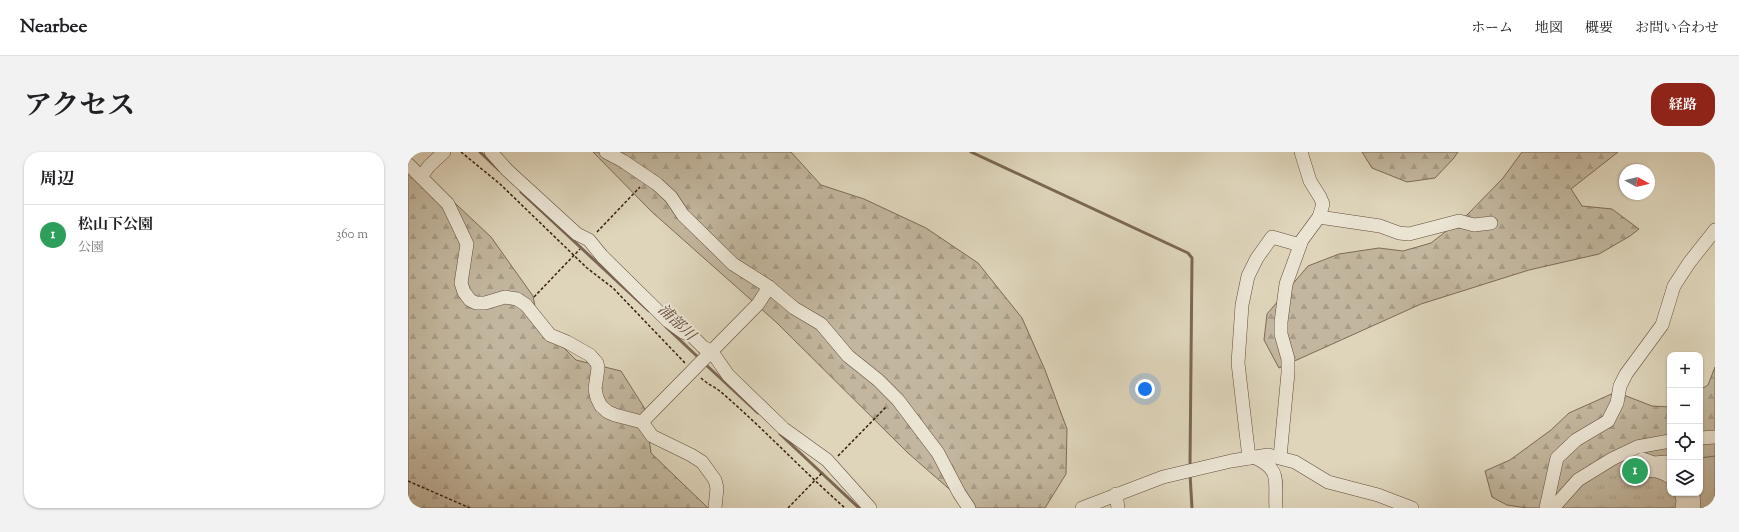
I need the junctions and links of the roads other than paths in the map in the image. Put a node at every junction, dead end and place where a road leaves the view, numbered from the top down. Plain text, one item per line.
1 (444, 152) edge
2 (491, 152) edge
3 (606, 152) edge
4 (1301, 152) edge
5 (408, 164) edge
6 (421, 177) junction
7 (1319, 217) junction
8 (1491, 223) dead end
9 (1715, 230) edge
10 (1300, 245) junction
11 (769, 287) junction
12 (712, 352) junction
13 (642, 422) junction
14 (1715, 437) edge
15 (1703, 438) edge
16 (1667, 442) edge
17 (1251, 457) junction
18 (1280, 457) junction
19 (1667, 462) edge
20 (1667, 475) edge
21 (1116, 494) junction
22 (1682, 496) edge
23 (1693, 496) edge
24 (715, 508) edge
25 (870, 508) edge
26 (969, 508) edge
27 (1082, 508) edge
28 (1118, 508) edge
29 (1276, 508) edge
30 (1412, 508) edge
31 (1546, 508) edge
32 (1553, 508) edge
33 (1682, 508) edge
34 (1694, 508) edge

1 - 6 street
2 - 12 street
3 - 11 street
4 - 7 street
5 - 6 street
6 - 13 street
7 - 8 street
7 - 10 street
9 - 31 street
10 - 17 street
10 - 18 street
11 - 12 street
11 - 26 street
12 - 13 street
12 - 25 street
13 - 24 street
14 - 15 street
16 - 32 street
17 - 18 street
17 - 21 street
17 - 29 street
18 - 30 street
19 - 20 street
21 - 27 street
21 - 28 street
22 - 33 street
23 - 34 street

